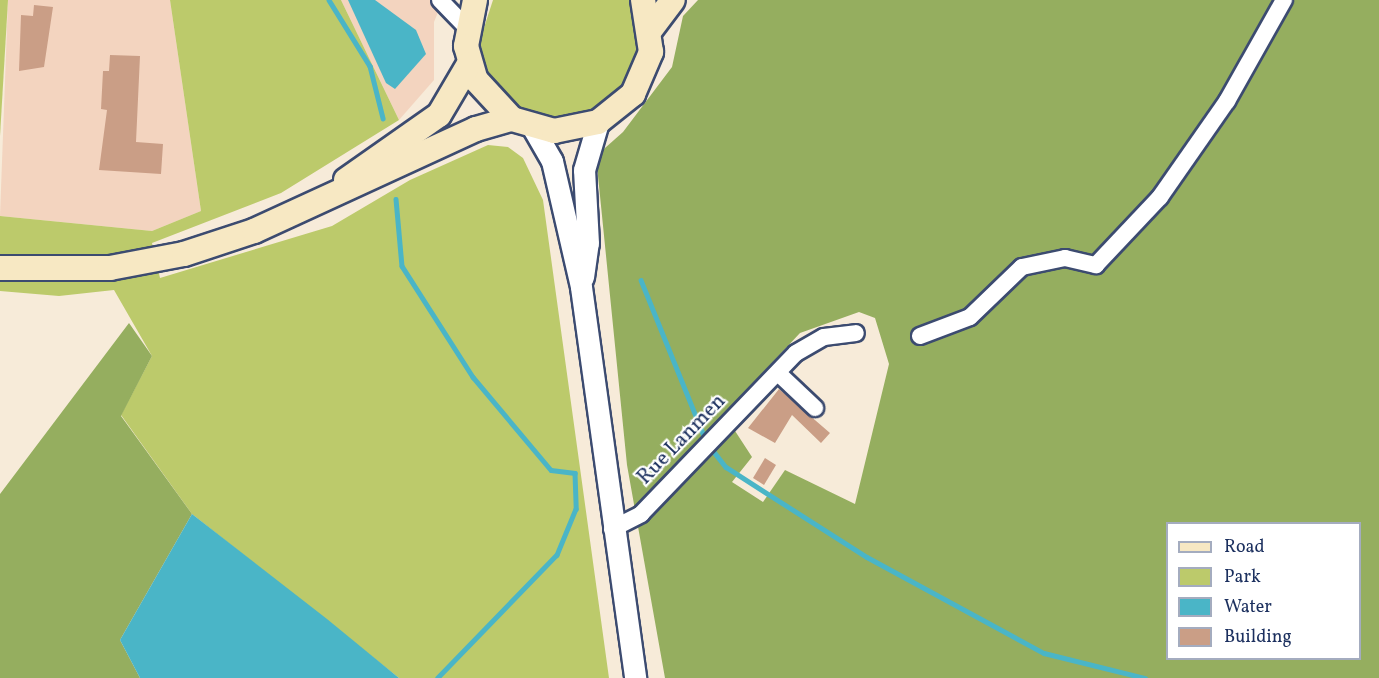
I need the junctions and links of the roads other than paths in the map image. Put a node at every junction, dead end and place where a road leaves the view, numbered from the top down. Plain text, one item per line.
1 (440, 0) edge
2 (475, 0) edge
3 (643, 0) edge
4 (673, 0) edge
5 (1284, 0) edge
6 (467, 28) junction
7 (651, 28) junction
8 (469, 64) junction
9 (514, 118) junction
10 (598, 123) junction
11 (333, 192) junction
12 (0, 268) edge
13 (581, 287) junction
14 (856, 333) dead end
15 (920, 336) dead end
16 (778, 373) junction
17 (815, 408) dead end
18 (612, 529) junction
19 (635, 678) edge

1 - 6 street
2 - 6 main road
3 - 7 main road
4 - 7 main road
5 - 15 street
6 - 8 main road
7 - 10 main road
8 - 9 main road
8 - 11 main road
9 - 10 main road
9 - 11 main road
9 - 13 street
10 - 13 street
11 - 12 main road
13 - 18 street
14 - 16 street, Rue Lanmen
16 - 17 street
16 - 18 street, Rue Lanmen
18 - 19 street

